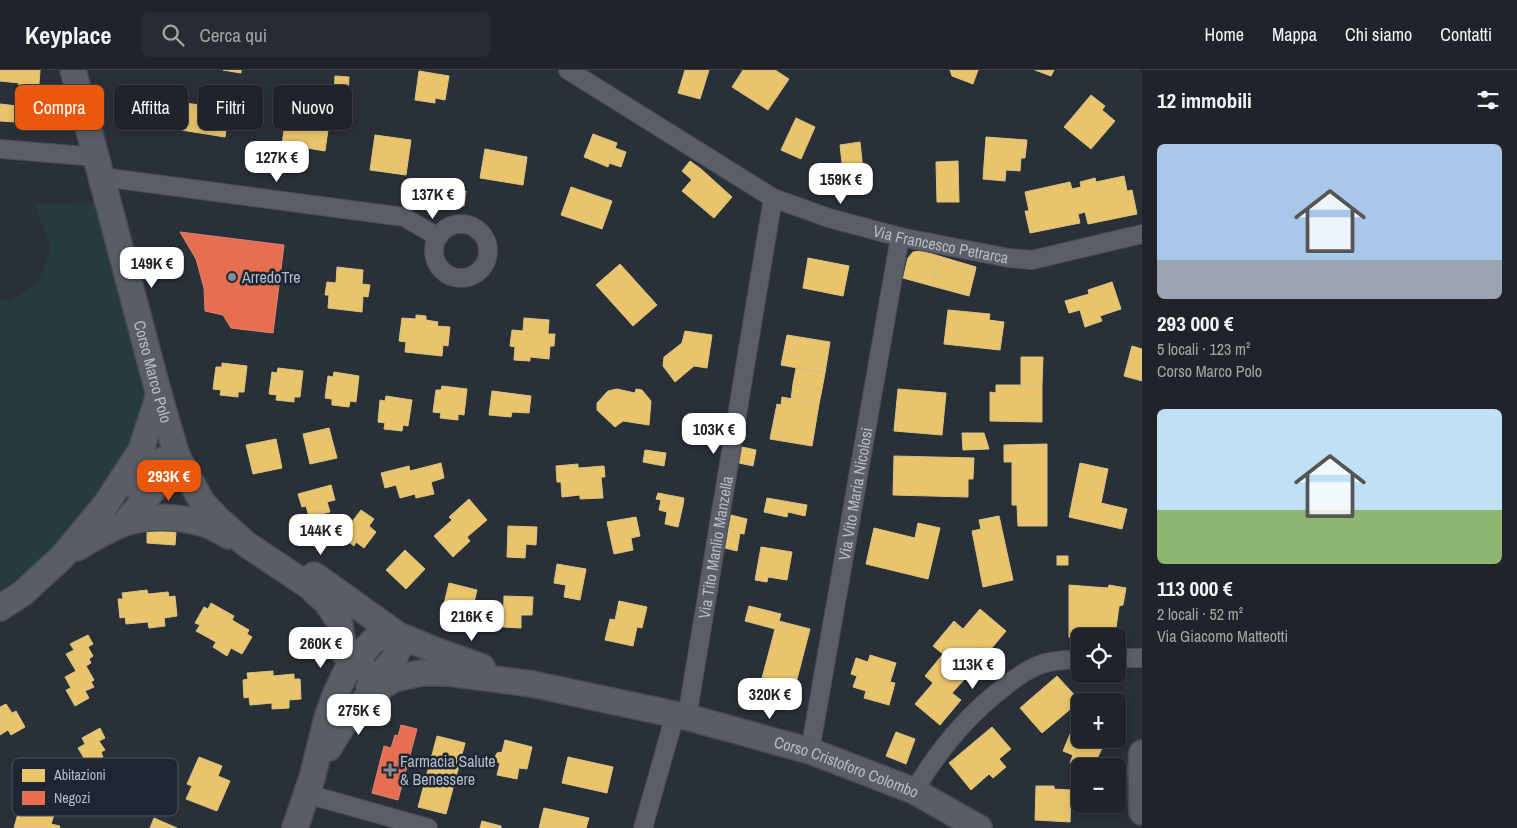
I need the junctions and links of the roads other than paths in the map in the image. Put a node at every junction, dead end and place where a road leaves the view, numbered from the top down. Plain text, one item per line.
1 (73, 70) edge
2 (568, 70) edge
3 (0, 149) edge
4 (99, 167) junction
5 (773, 198) junction
6 (1142, 234) edge
7 (438, 237) dead end
8 (900, 237) junction
9 (160, 395) junction
10 (178, 456) junction
11 (106, 504) junction
12 (218, 518) junction
13 (126, 522) junction
14 (246, 544) junction
15 (62, 557) junction
16 (0, 608) edge
17 (398, 634) junction
18 (349, 658) junction
19 (1126, 658) edge
20 (1142, 658) edge
21 (1071, 660) edge
22 (384, 679) junction
23 (532, 684) junction
24 (681, 716) junction
25 (810, 751) junction
26 (1142, 753) edge
27 (309, 786) junction
28 (914, 792) junction
29 (1142, 812) edge
30 (295, 828) edge
31 (428, 828) edge
32 (643, 828) edge
33 (978, 828) edge

1 - 4 main road, Corso Marco Polo
2 - 5 street, Via Francesco Petrarca
3 - 4 street
4 - 7 street
4 - 9 main road, Corso Marco Polo
5 - 8 street, Via Francesco Petrarca
5 - 24 street, Via Tito Manlio Manzella
6 - 8 street, Via Francesco Petrarca
8 - 25 street, Via Vito Maria Nicolosi
9 - 10 main road, Corso Marco Polo
9 - 11 main road
10 - 11 main road
10 - 12 main road, Corso Marco Polo
10 - 13 main road
11 - 15 main road
12 - 14 main road
12 - 17 main road
13 - 14 main road
13 - 15 main road
14 - 18 main road
15 - 16 main road
17 - 18 main road
17 - 22 main road
17 - 23 main road
18 - 22 main road
18 - 27 main road
19 - 20 street
21 - 28 street
22 - 23 main road
22 - 27 main road
23 - 24 main road, Corso Cristoforo Colombo
24 - 25 main road, Corso Cristoforo Colombo
24 - 32 street, Via Tito Manlio Manzella
25 - 28 main road, Corso Cristoforo Colombo
26 - 29 main road
27 - 30 main road
27 - 31 street
28 - 33 main road, Corso Cristoforo Colombo

